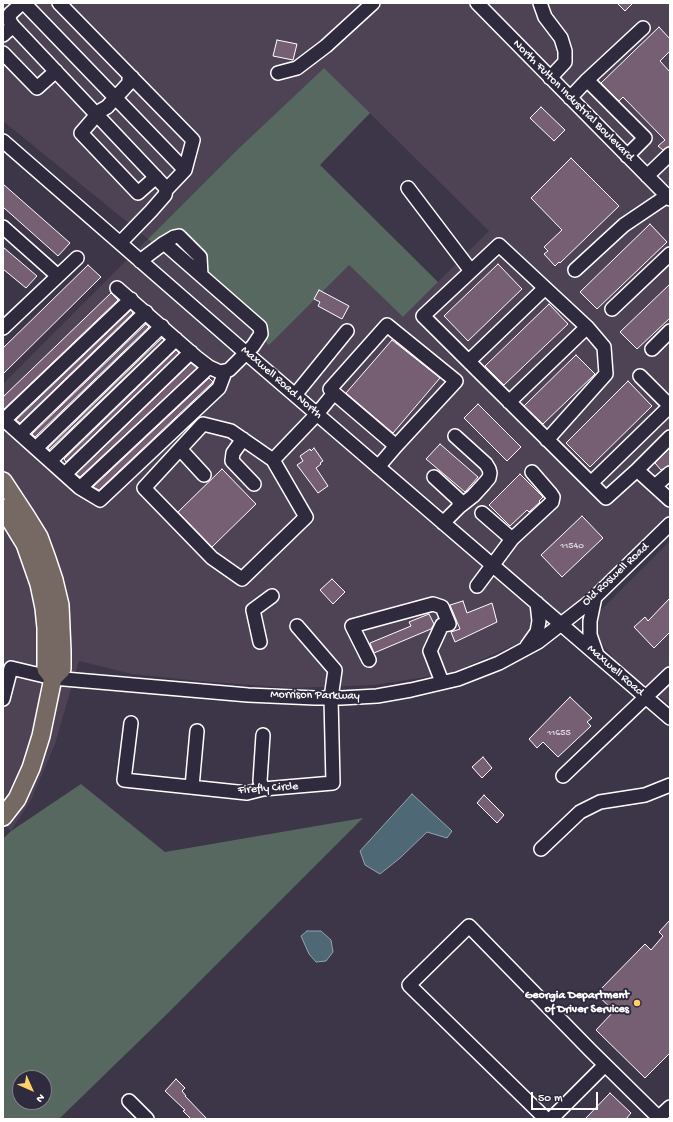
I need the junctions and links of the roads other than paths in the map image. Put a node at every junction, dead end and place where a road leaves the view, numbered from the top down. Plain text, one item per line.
1 (23, 3) edge
2 (60, 3) edge
3 (373, 3) edge
4 (476, 3) edge
5 (540, 3) edge
6 (12, 14) edge
7 (643, 28) dead end
8 (3, 36) edge
9 (3, 53) edge
10 (56, 71) junction
11 (278, 73) dead end
12 (130, 78) junction
13 (550, 78) junction
14 (588, 80) junction
15 (112, 94) junction
16 (570, 98) junction
17 (99, 113) junction
18 (3, 141) edge
19 (670, 154) edge
20 (627, 156) junction
21 (185, 170) junction
22 (647, 176) junction
23 (156, 177) junction
24 (408, 188) dead end
25 (166, 190) junction
26 (668, 198) edge
27 (3, 227) edge
28 (120, 243) junction
29 (670, 254) edge
30 (77, 258) dead end
31 (140, 261) junction
32 (575, 270) dead end
33 (471, 271) junction
34 (58, 276) junction
35 (117, 288) dead end
36 (545, 288) junction
37 (131, 299) junction
38 (612, 309) dead end
39 (146, 312) junction
40 (162, 326) junction
41 (587, 327) junction
42 (3, 328) edge
43 (347, 331) dead end
44 (670, 332) edge
45 (176, 339) junction
46 (652, 349) dead end
47 (191, 352) junction
48 (246, 353) junction
49 (469, 361) junction
50 (209, 367) junction
51 (225, 372) junction
52 (640, 376) dead end
53 (334, 393) junction
54 (295, 395) junction
55 (510, 402) junction
56 (670, 406) edge
57 (317, 414) junction
58 (4, 420) edge
59 (20, 434) junction
60 (455, 436) dead end
61 (670, 437) edge
62 (243, 440) junction
63 (548, 440) junction
64 (396, 446) junction
65 (36, 448) junction
66 (180, 449) junction
67 (273, 460) junction
68 (50, 461) junction
69 (378, 467) junction
70 (637, 470) junction
71 (532, 472) dead end
72 (670, 473) edge
73 (65, 474) junction
74 (204, 475) dead end
75 (434, 477) dead end
76 (3, 481) edge
77 (591, 483) junction
78 (254, 484) dead end
79 (655, 486) junction
80 (80, 488) junction
81 (670, 500) edge
82 (459, 507) junction
83 (3, 508) edge
84 (482, 513) dead end
85 (443, 523) junction
86 (670, 524) edge
87 (512, 539) junction
88 (492, 565) junction
89 (477, 586) dead end
90 (272, 596) dead end
91 (595, 597) junction
92 (537, 603) junction
93 (561, 624) junction
94 (297, 626) dead end
95 (260, 642) dead end
96 (526, 648) junction
97 (597, 655) junction
98 (369, 660) dead end
99 (670, 674) edge
100 (53, 678) junction
101 (442, 682) junction
102 (331, 698) junction
103 (646, 698) junction
104 (3, 699) edge
105 (670, 718) edge
106 (130, 723) dead end
107 (197, 730) dead end
108 (264, 735) dead end
109 (563, 776) dead end
110 (670, 785) edge
111 (192, 787) junction
112 (263, 789) junction
113 (10, 801) edge
114 (3, 817) edge
115 (541, 849) dead end
116 (604, 1065) junction
117 (129, 1101) dead end
118 (670, 1107) edge
119 (658, 1118) edge
120 (147, 1119) edge
121 (546, 1119) edge
122 (551, 1119) edge

1 - 6 street
1 - 15 street
2 - 12 street
3 - 11 street
4 - 13 street, North Fulton Industrial Boulevard
5 - 13 street
6 - 8 street
6 - 10 street
7 - 14 street
9 - 10 street
10 - 17 street
12 - 15 street
12 - 21 street
13 - 16 street, North Fulton Industrial Boulevard
14 - 16 street
14 - 20 street
15 - 17 street
15 - 21 street
16 - 20 street, North Fulton Industrial Boulevard
17 - 23 street
17 - 23 street
18 - 28 street, Maxwell Road North
19 - 22 street
20 - 22 street, North Fulton Industrial Boulevard
21 - 25 street
22 - 26 street, North Fulton Industrial Boulevard
23 - 25 street
24 - 33 street
25 - 28 street
26 - 32 street
27 - 34 street
28 - 31 street, Maxwell Road North
29 - 38 street
30 - 34 street
31 - 48 street, Maxwell Road North
31 - 48 street
33 - 36 street
33 - 49 street
34 - 42 street
35 - 37 street
36 - 41 street
36 - 49 street
37 - 39 street
37 - 58 street
39 - 40 street
39 - 59 street
40 - 45 street
40 - 65 street
41 - 55 street
41 - 63 street
43 - 54 street
44 - 46 street
45 - 47 street
45 - 68 street
47 - 50 street
47 - 73 street
48 - 51 street
48 - 54 street, Maxwell Road North
49 - 55 street
50 - 51 street
50 - 80 street
51 - 80 street
52 - 56 street
53 - 57 street
53 - 64 street
53 - 64 street
54 - 57 street, Maxwell Road North
55 - 63 street
56 - 77 street
57 - 67 street
57 - 69 street, Maxwell Road North
58 - 59 street
59 - 65 street
60 - 82 street
61 - 70 street
62 - 66 street
62 - 67 street
62 - 78 street
63 - 77 street
64 - 69 street
65 - 68 street
66 - 67 street
66 - 74 street
68 - 73 street
69 - 85 street, Maxwell Road North
70 - 77 street
70 - 79 street
71 - 87 street
72 - 79 street
73 - 80 street
75 - 82 street
76 - 100 main road
79 - 81 street
82 - 85 street
83 - 100 main road
84 - 87 street
85 - 88 street, Maxwell Road North
86 - 91 street, Old Roswell Road
87 - 88 street
88 - 89 street
88 - 92 street, Maxwell Road North
90 - 95 street
91 - 93 street, Old Roswell Road
91 - 97 street
92 - 93 street, Maxwell Road North
92 - 96 street
93 - 96 street, Morrison Parkway
93 - 97 street, Maxwell Road
94 - 102 street, Firefly Circle
96 - 101 street, Morrison Parkway
97 - 103 street, Maxwell Road
98 - 101 street
99 - 103 street
100 - 102 street, Morrison Parkway
100 - 104 street, Morrison Parkway
100 - 113 main road
101 - 102 street, Morrison Parkway
102 - 112 street, Firefly Circle
103 - 105 street, Maxwell Road
103 - 109 street
106 - 111 street, Firefly Circle
107 - 111 street
108 - 112 street
110 - 115 street
111 - 112 street, Firefly Circle
113 - 114 main road
116 - 119 street
116 - 121 street
116 - 122 street
117 - 120 street
118 - 119 street

